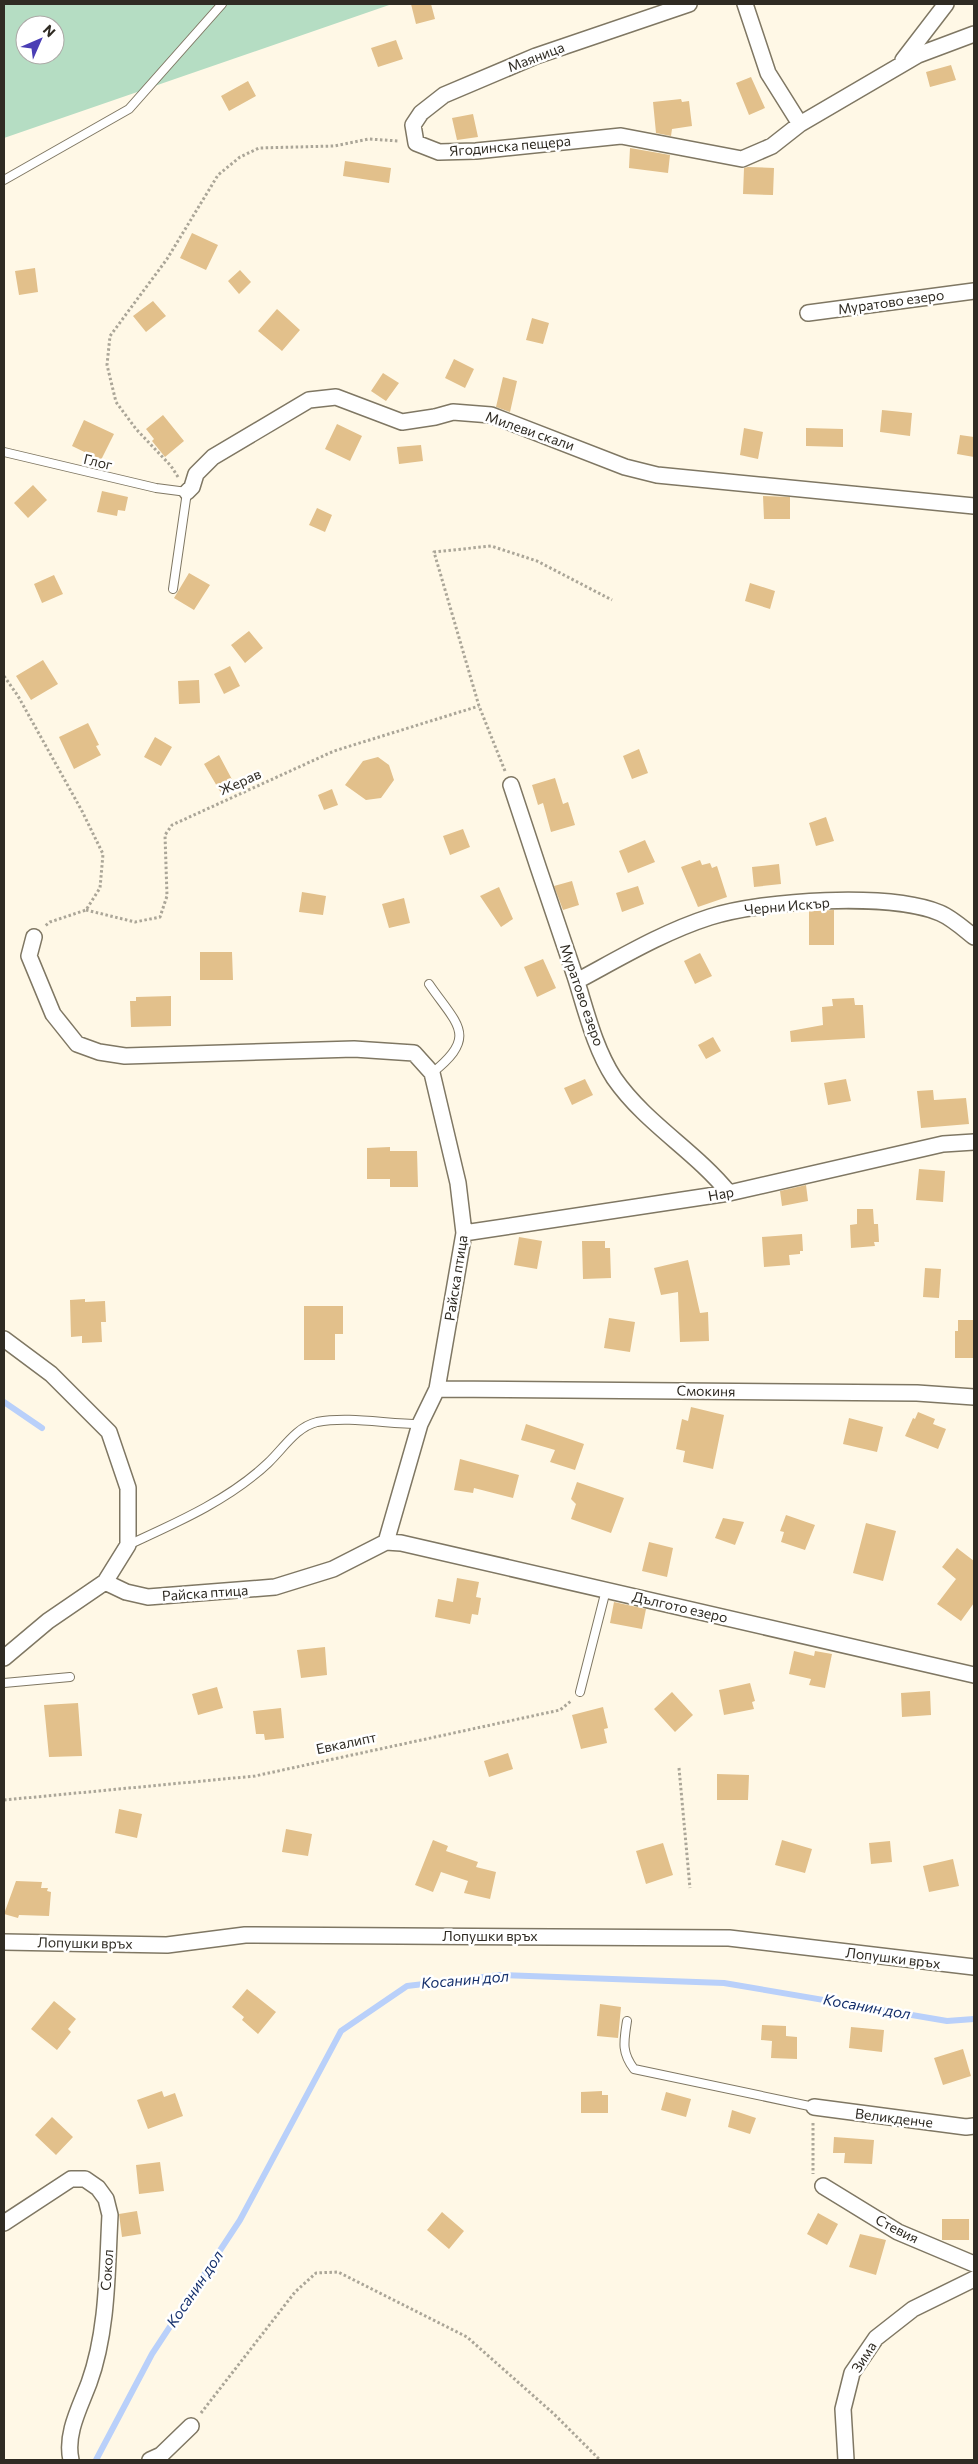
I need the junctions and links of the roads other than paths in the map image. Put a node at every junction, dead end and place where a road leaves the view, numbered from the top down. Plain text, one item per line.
1 (222, 4) edge
2 (689, 4) edge
3 (744, 4) edge
4 (946, 4) edge
5 (974, 34) edge
6 (898, 66) junction
7 (800, 124) junction
8 (416, 142) joint
9 (4, 180) edge
10 (974, 291) edge
11 (808, 313) dead end
12 (4, 452) edge
13 (187, 492) junction
14 (974, 506) edge
15 (173, 589) dead end
16 (511, 785) road end
17 (34, 937) road end
18 (974, 937) edge
19 (577, 981) junction
20 (429, 984) dead end
21 (432, 1073) junction
22 (974, 1142) edge
23 (729, 1193) junction
24 (464, 1232) junction
25 (4, 1339) edge
26 (437, 1389) junction
27 (974, 1397) edge
28 (420, 1424) junction
29 (386, 1542) junction
30 (128, 1545) junction
31 (104, 1582) junction
32 (606, 1590) junction
33 (4, 1658) edge
34 (974, 1675) edge
35 (70, 1677) dead end
36 (4, 1683) edge
37 (580, 1692) road end
38 (4, 1942) edge
39 (974, 1967) edge
40 (626, 2021) dead end
41 (814, 2107) joint
42 (974, 2126) edge
43 (823, 2186) road end
44 (4, 2223) edge
45 (974, 2264) edge
46 (974, 2279) edge
47 (191, 2426) road end
48 (71, 2460) edge
49 (150, 2460) edge
50 (846, 2460) edge

1 - 9 lane
2 - 8 street, Маяница
3 - 7 street
4 - 6 street
5 - 6 street, Ягодинска пещера
6 - 7 street, Ягодинска пещера
7 - 8 street, Ягодинска пещера
10 - 11 street, Муратово езеро
12 - 13 lane, Глог
13 - 14 street, Милеви скали
13 - 15 lane, Милеви скали
16 - 19 street, Муратово езеро
17 - 21 street, Райска птица
18 - 19 street, Черни Искър
19 - 23 street, Муратово езеро
20 - 21 lane
21 - 24 street, Райска птица
22 - 23 street, Нар
23 - 24 street, Нар
24 - 26 street, Райска птица
25 - 30 street
26 - 27 street, Смокиня
26 - 28 street, Райска птица
28 - 29 street, Райска птица
28 - 30 lane
29 - 31 street, Райска птица
29 - 32 street, Дългото езеро
30 - 31 street
31 - 33 street
32 - 34 street, Дългото езеро
32 - 37 lane
35 - 36 lane
38 - 39 street, Лопушки връх
40 - 41 lane
41 - 42 street, Великденче
43 - 45 street, Стевия
44 - 48 street, Сокол
46 - 50 street, Зима
47 - 49 street

